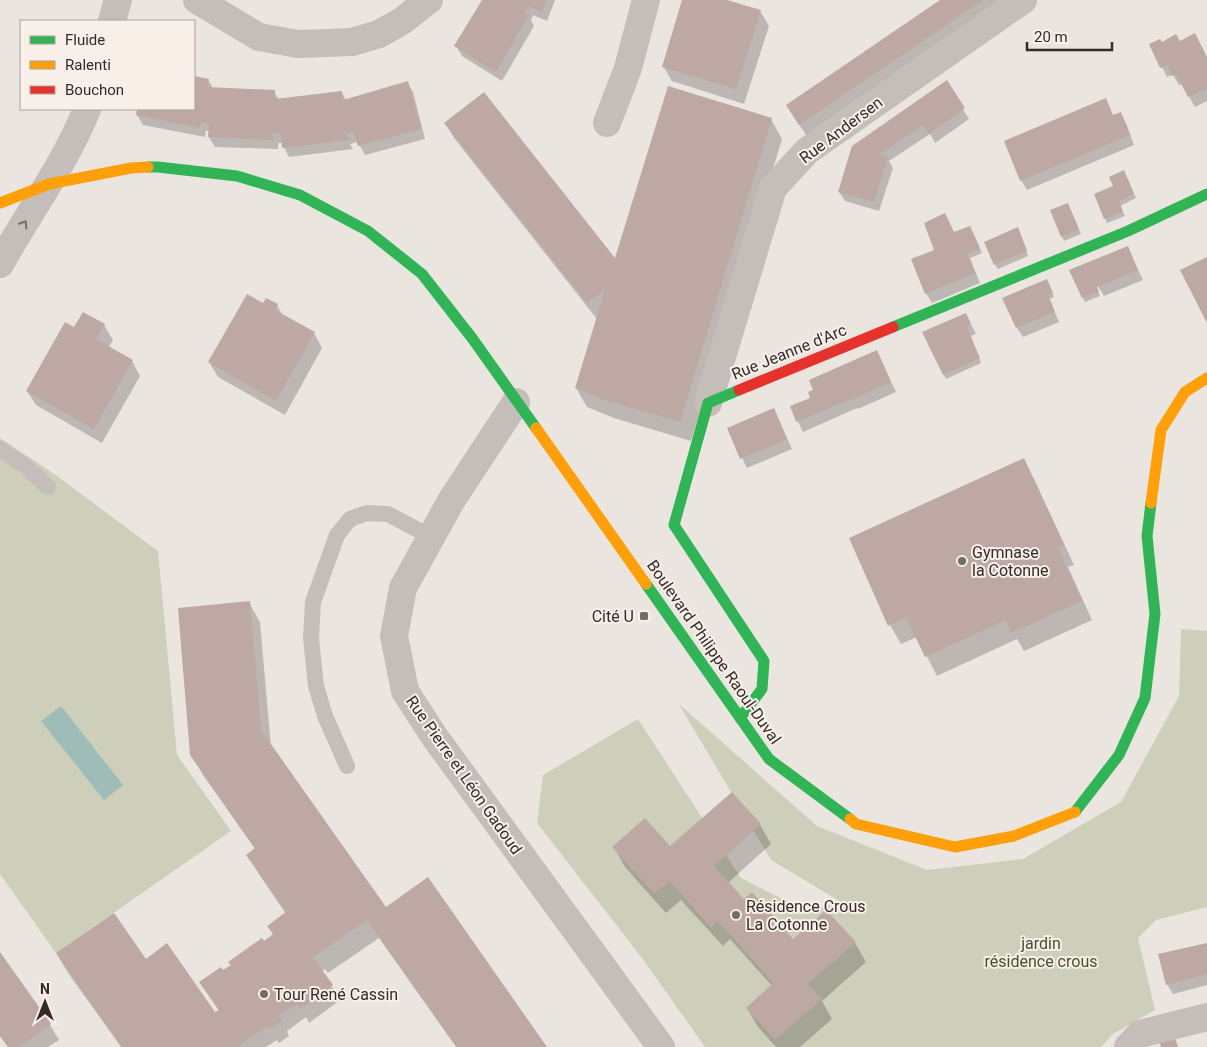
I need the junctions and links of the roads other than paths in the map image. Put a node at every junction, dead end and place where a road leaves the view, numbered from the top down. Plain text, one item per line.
1 (118, 0) edge
2 (197, 0) edge
3 (429, 0) edge
4 (646, 0) edge
5 (1023, 0) edge
6 (112, 20) edge
7 (86, 110) edge
8 (607, 124) dead end
9 (49, 184) junction
10 (1207, 194) edge
11 (0, 203) edge
12 (0, 264) edge
13 (1207, 378) edge
14 (516, 402) junction
15 (708, 403) junction
16 (0, 449) edge
17 (48, 487) dead end
18 (431, 537) junction
19 (740, 718) junction
20 (347, 766) dead end
21 (1207, 1017) edge
22 (661, 1047) edge
23 (1128, 1047) edge

1 - 6 street
2 - 3 street
4 - 8 street
5 - 15 street, Rue Andersen
7 - 9 street
9 - 11 street, Boulevard Philippe Raoul-Duval
12 -> 9 street
9 - 14 street, Boulevard Philippe Raoul-Duval
10 - 15 street, Rue Jeanne d'Arc
13 - 19 street, Boulevard Philippe Raoul-Duval
14 - 18 street, Rue Pierre et Léon Gadoud
14 - 19 street, Boulevard Philippe Raoul-Duval
15 - 19 street
16 - 17 lane
18 - 20 lane
18 - 22 street, Rue Pierre et Léon Gadoud
21 - 23 street

